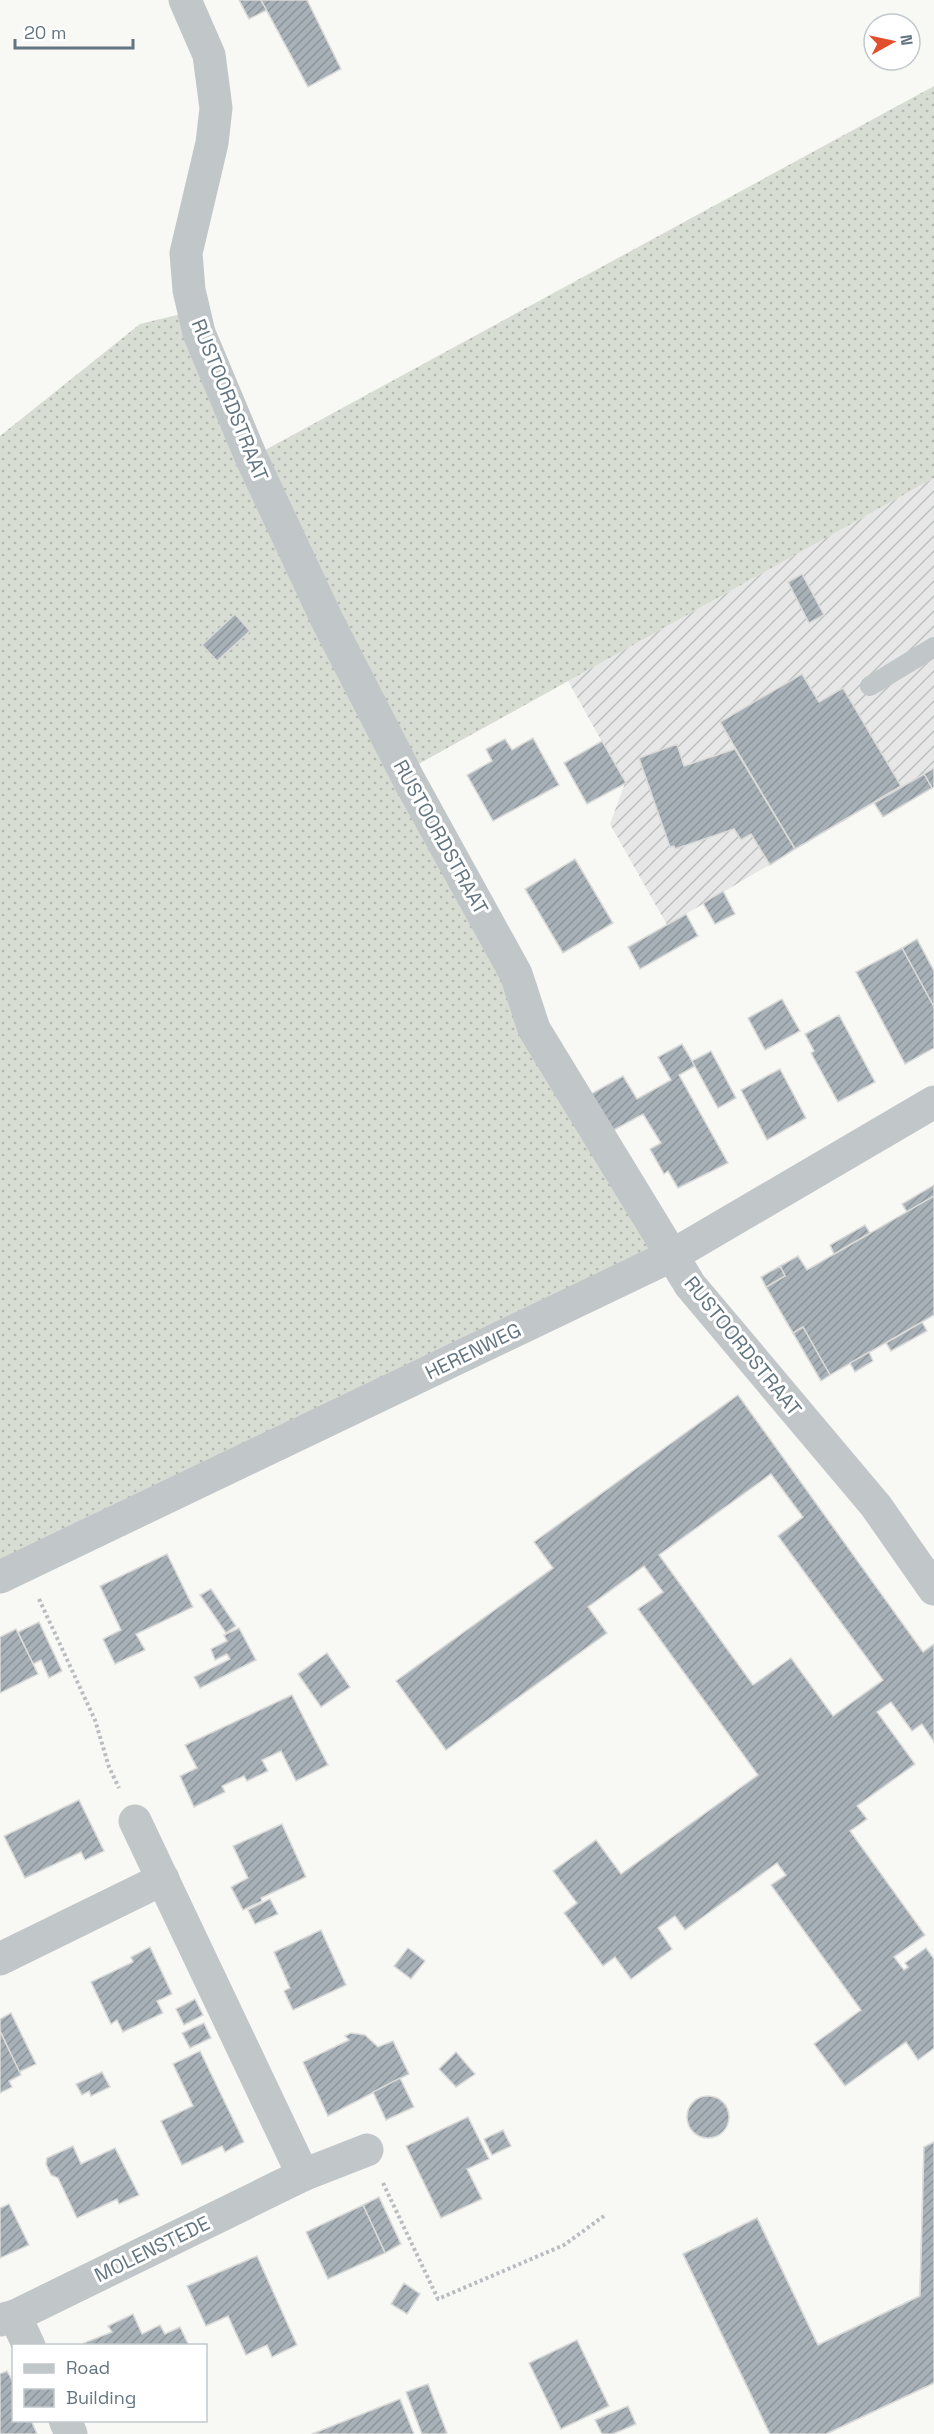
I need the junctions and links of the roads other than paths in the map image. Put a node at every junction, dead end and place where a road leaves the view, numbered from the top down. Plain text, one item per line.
1 (184, 0) edge
2 (934, 647) edge
3 (870, 686) dead end
4 (934, 1102) edge
5 (672, 1255) junction
6 (12, 1572) edge
7 (934, 1589) edge
8 (135, 1821) road end
9 (163, 1880) junction
10 (0, 1959) edge
11 (367, 2150) road end
12 (303, 2175) junction
13 (8, 2318) edge
14 (28, 2344) edge

1 - 5 street, RUSTOORDSTRAAT
2 - 3 lane
4 - 5 street, HERENWEG
5 - 6 street, HERENWEG
5 - 7 street, RUSTOORDSTRAAT
8 - 9 street
9 - 10 street
9 - 12 street
11 - 12 street, MOLENSTEDE
12 - 13 street, MOLENSTEDE
13 - 14 street

